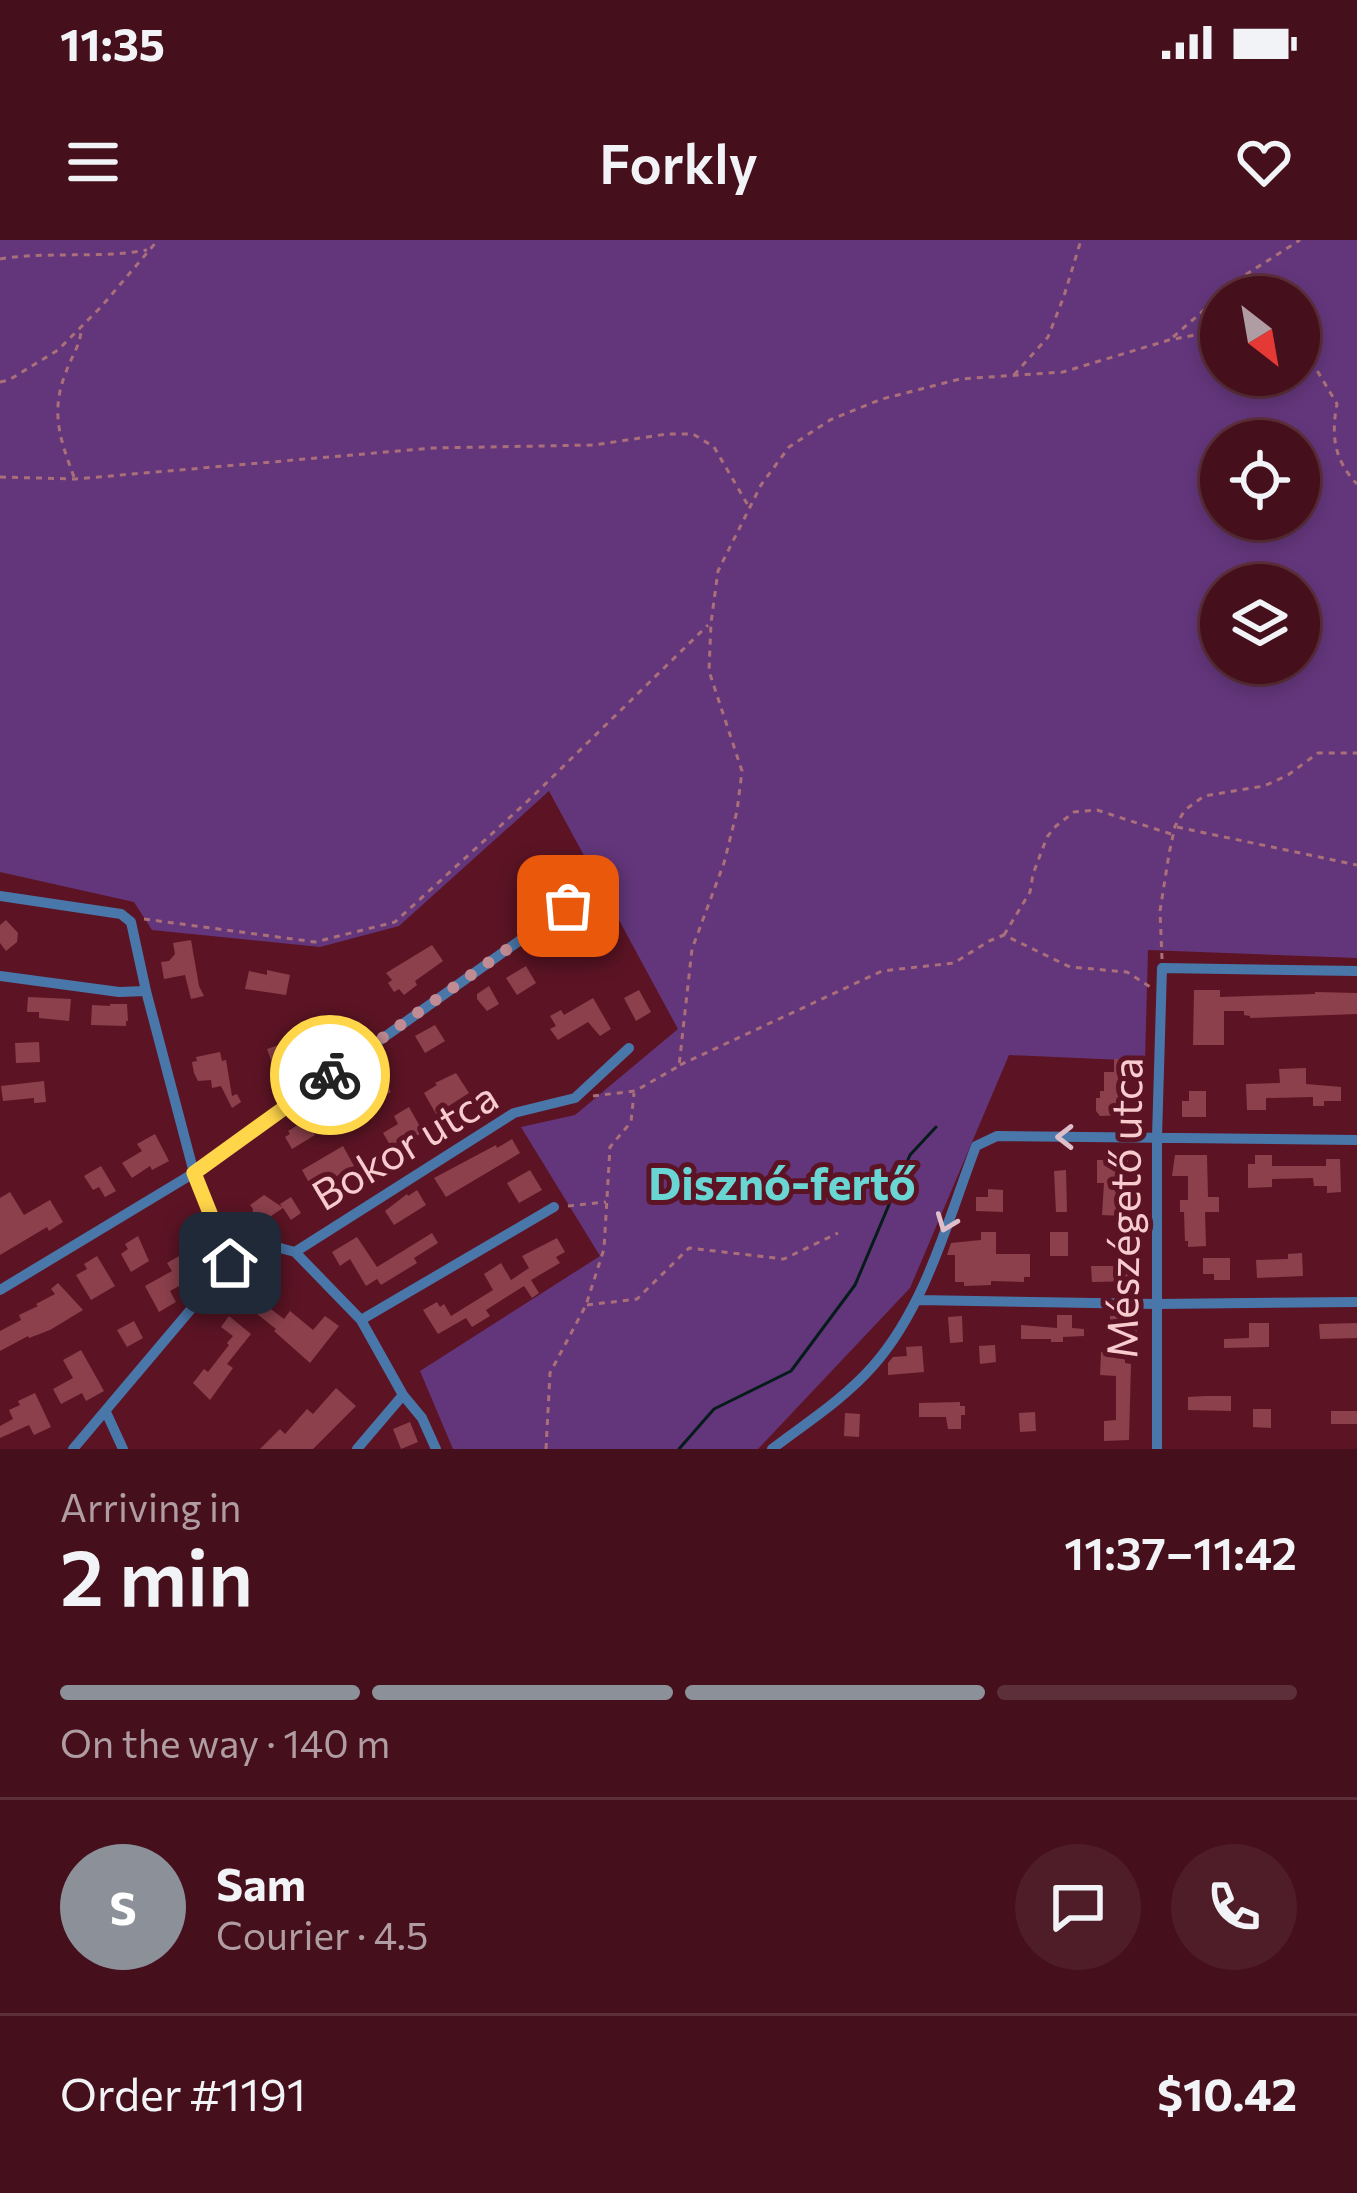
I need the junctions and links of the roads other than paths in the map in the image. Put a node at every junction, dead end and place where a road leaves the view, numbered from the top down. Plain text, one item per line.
1 (0, 896) edge
2 (568, 906) dead end
3 (1357, 971) edge
4 (0, 976) edge
5 (146, 991) junction
6 (629, 1048) dead end
7 (1157, 1137) junction
8 (1357, 1140) edge
9 (194, 1173) junction
10 (554, 1207) road end
11 (295, 1252) junction
12 (230, 1263) junction
13 (0, 1290) edge
14 (917, 1300) junction
15 (1357, 1302) edge
16 (1156, 1304) junction
17 (361, 1320) junction
18 (403, 1395) junction
19 (106, 1412) junction
20 (73, 1449) edge
21 (123, 1449) edge
22 (357, 1449) edge
23 (436, 1449) edge
24 (772, 1449) edge
25 (1157, 1449) edge

1 - 5 street
2 - 9 street
3 - 7 street, Mészégető utca
4 - 5 street
5 - 9 street
6 - 11 street, Bokor utca
7 - 8 street
7 -> 14 street
7 - 16 street, Mészégető utca
9 - 12 street
9 - 13 street
10 - 17 street
11 - 12 street, Bokor utca
11 - 17 street
12 - 19 street
14 - 16 street
14 - 24 street
15 - 16 street
16 - 25 street, Mészégető utca
17 - 18 street
18 - 22 street
18 - 23 street
19 - 20 street
19 - 21 street

